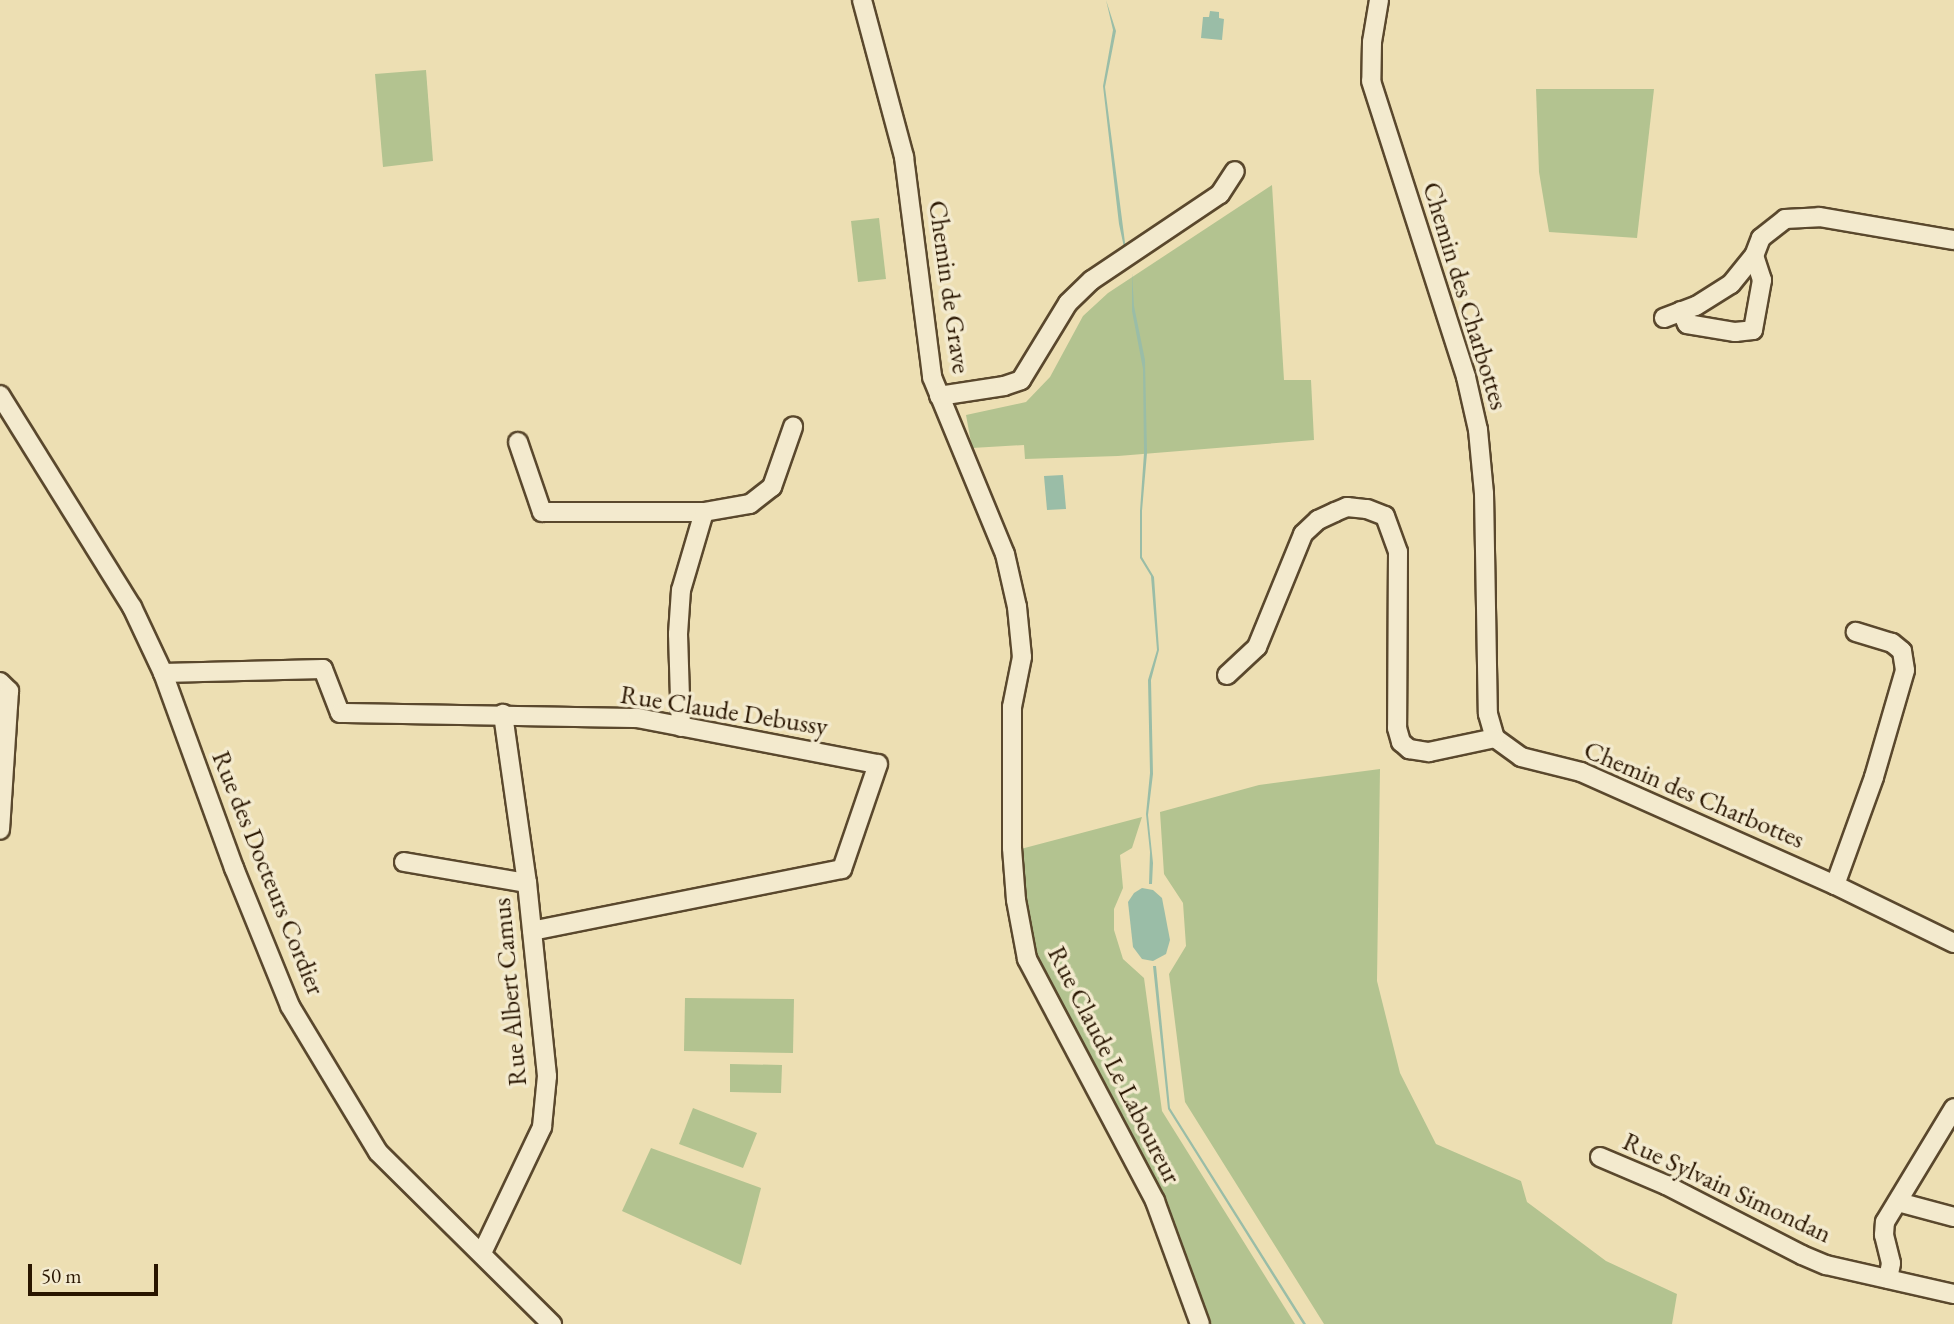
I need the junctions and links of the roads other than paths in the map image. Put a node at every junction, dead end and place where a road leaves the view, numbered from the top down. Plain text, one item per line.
1 (862, 0) edge
2 (1379, 0) edge
3 (1235, 172) dead end
4 (1954, 240) edge
5 (1754, 256) junction
6 (1681, 311) junction
7 (1664, 318) dead end
8 (0, 395) edge
9 (939, 396) junction
10 (793, 428) dead end
11 (518, 442) dead end
12 (704, 512) junction
13 (1856, 632) dead end
14 (1021, 657) joint
15 (163, 673) junction
16 (1227, 674) dead end
17 (0, 682) edge
18 (503, 713) junction
19 (681, 727) junction
20 (1495, 737) junction
21 (0, 830) edge
22 (404, 862) dead end
23 (527, 883) junction
24 (1835, 886) junction
25 (533, 931) junction
26 (1954, 943) edge
27 (1954, 1108) edge
28 (1600, 1157) dead end
29 (1898, 1202) junction
30 (1954, 1217) edge
31 (482, 1253) junction
32 (1888, 1279) junction
33 (1954, 1294) edge
34 (552, 1324) edge
35 (1200, 1324) edge

1 - 9 street, Chemin de Grave
2 - 20 street, Chemin des Charbottes
3 - 9 street
4 - 5 street
5 - 6 street
5 - 6 street
6 - 7 street
8 - 15 street, Rue des Docteurs Cordier
9 - 14 street, Chemin de Grave
10 - 12 street
11 - 12 street
12 - 19 street
13 - 24 street
14 - 35 street, Rue Claude Le Laboureur
15 - 18 street, Rue Claude Debussy
15 - 31 street, Rue des Docteurs Cordier
16 - 20 street
17 - 21 street
18 - 19 street, Rue Claude Debussy
18 - 23 street, Rue Albert Camus
19 - 25 street, Rue Claude Debussy
20 - 24 street, Chemin des Charbottes
22 - 23 street
23 - 25 street, Rue Albert Camus
24 - 26 street, Chemin des Charbottes
25 - 31 street, Rue Albert Camus
27 - 29 street
28 - 32 street, Rue Sylvain Simondan
29 - 30 street
29 - 32 street
31 - 34 street, Rue des Docteurs Cordier
32 - 33 street, Rue Sylvain Simondan

